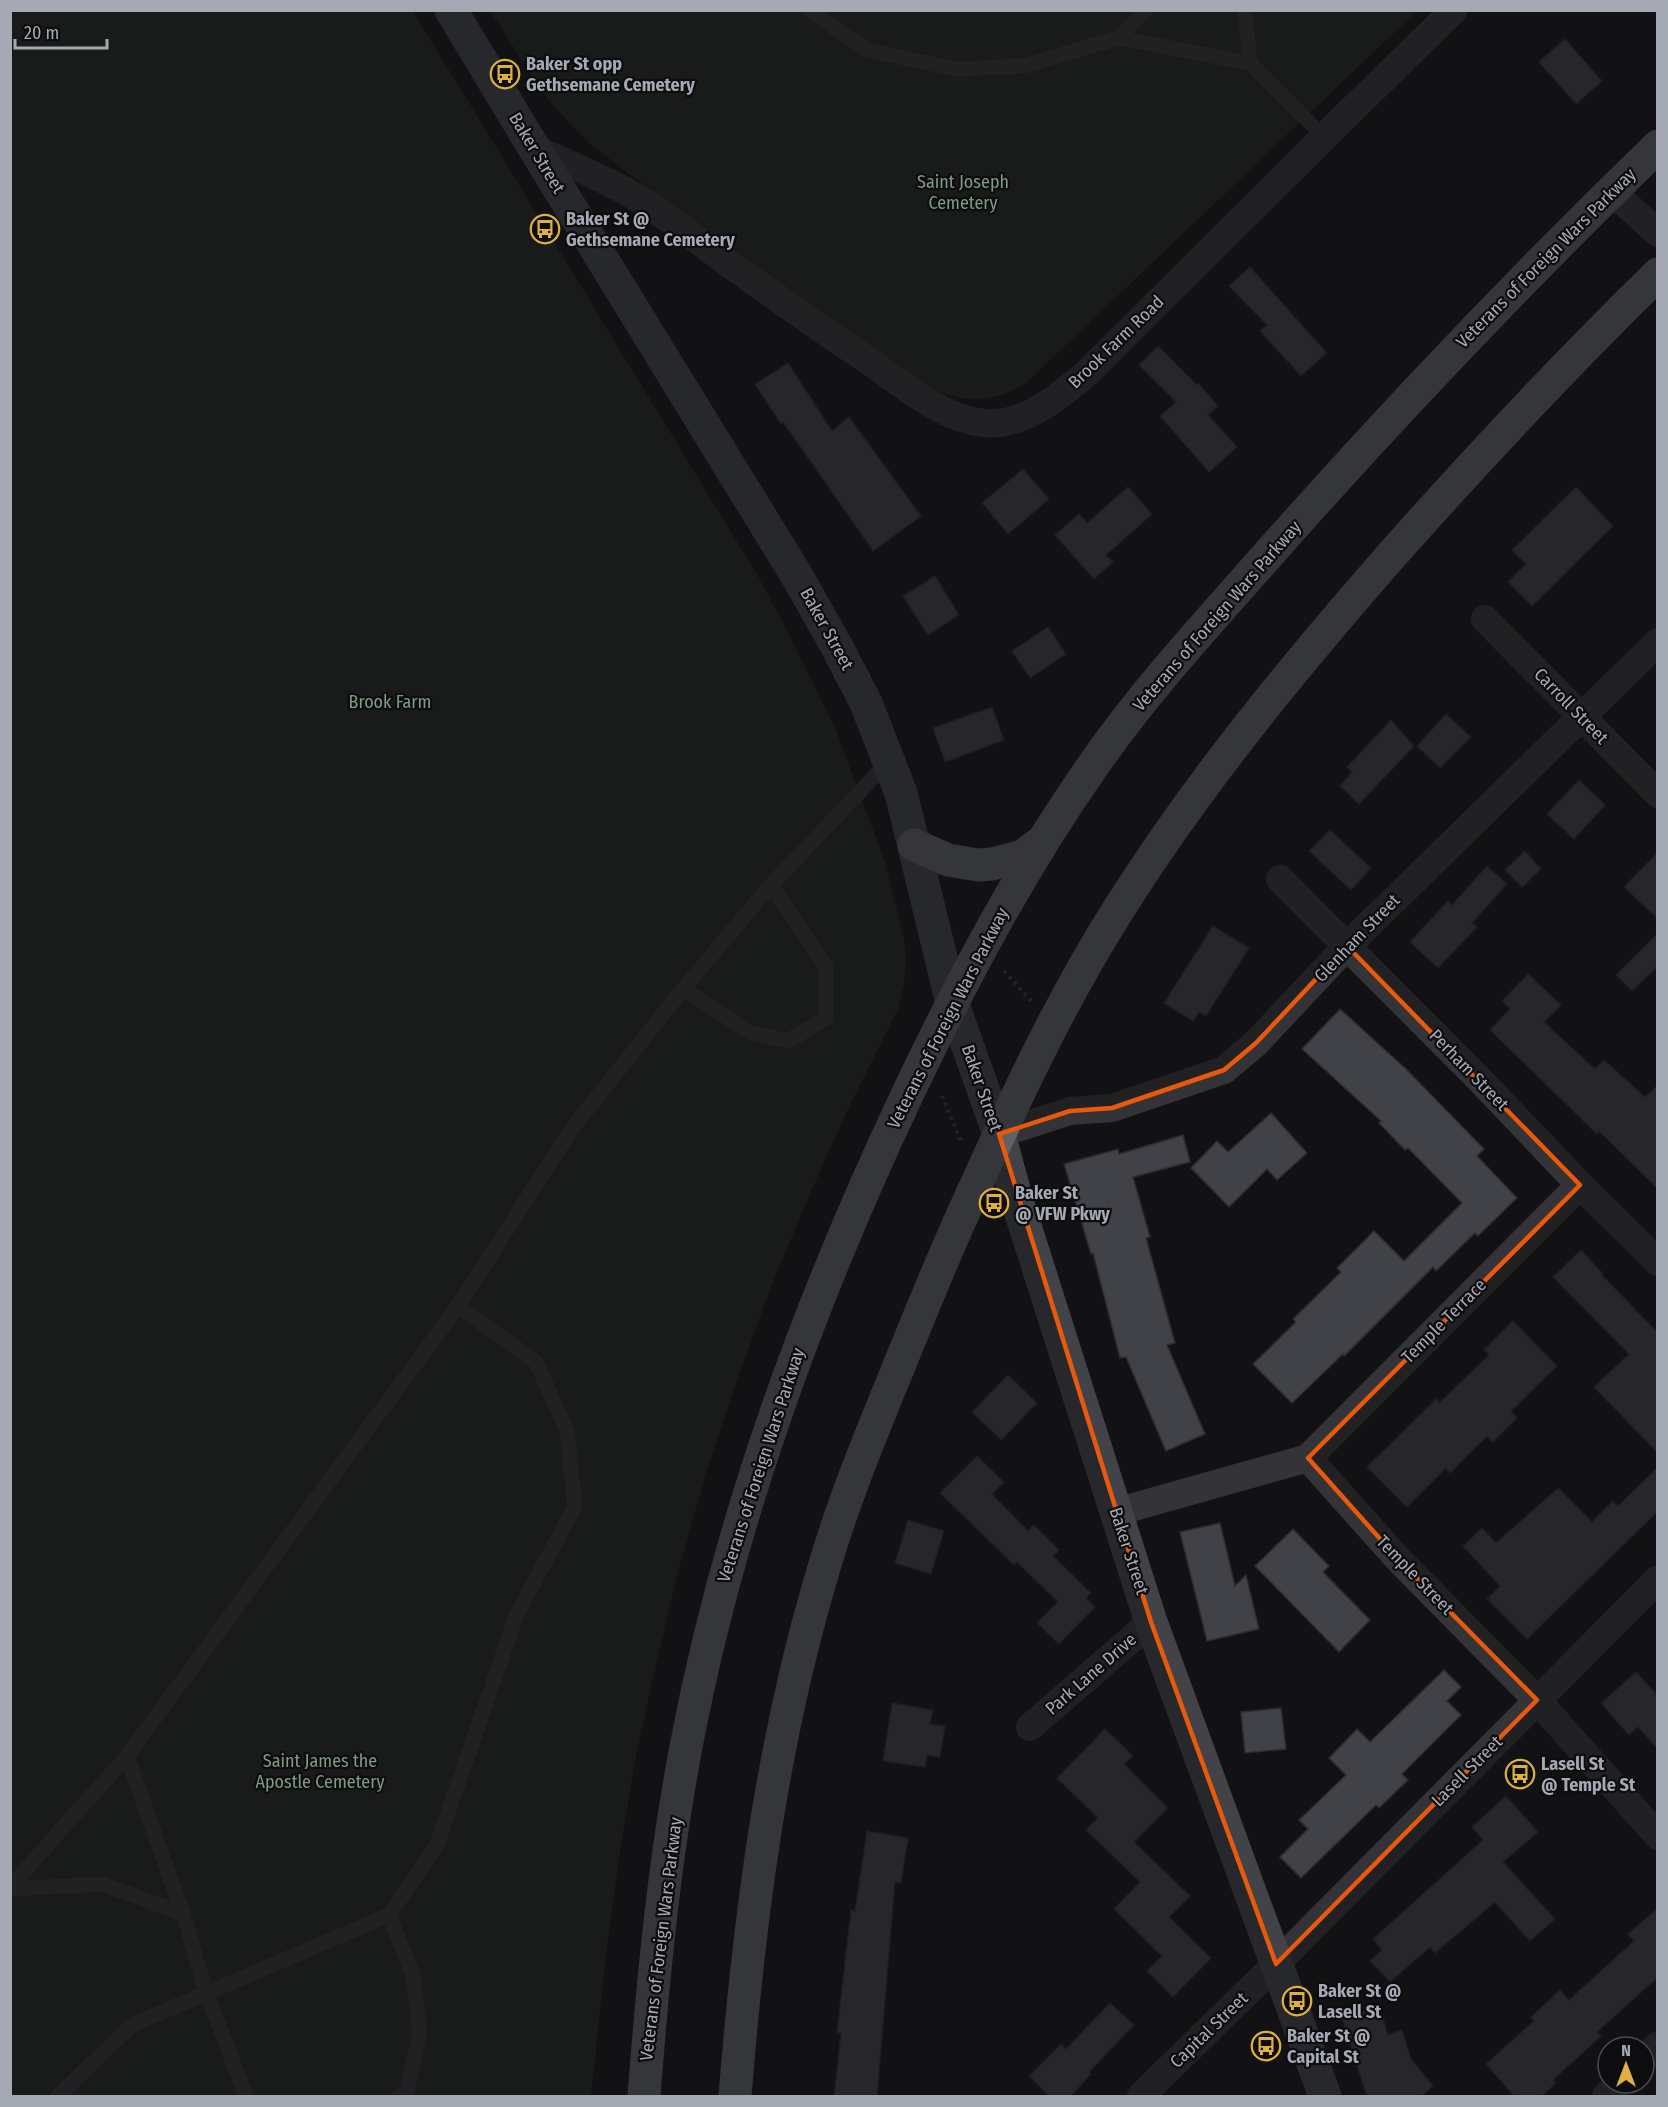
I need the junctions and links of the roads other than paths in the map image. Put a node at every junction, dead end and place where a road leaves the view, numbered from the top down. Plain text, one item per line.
1 (451, 10) edge
2 (810, 10) edge
3 (1146, 10) edge
4 (1245, 10) edge
5 (1454, 10) edge
6 (1118, 38) junction
7 (1250, 63) junction
8 (1324, 137) junction
9 (1658, 146) edge
10 (534, 148) junction
11 (1611, 191) junction
12 (1658, 233) edge
13 (1658, 274) edge
14 (1485, 619) dead end
15 (1658, 642) edge
16 (1582, 716) junction
17 (889, 761) junction
18 (1658, 794) edge
19 (1044, 840) junction
20 (914, 845) junction
21 (1280, 879) dead end
22 (771, 885) junction
23 (1347, 946) junction
24 (683, 989) junction
25 (953, 1002) junction
26 (999, 1134) junction
27 (1580, 1185) junction
28 (1658, 1262) edge
29 (458, 1306) junction
30 (1308, 1458) junction
31 (1116, 1512) junction
32 (1658, 1579) edge
33 (1151, 1622) junction
34 (1537, 1700) junction
35 (1030, 1727) dead end
36 (128, 1756) junction
37 (1658, 1836) edge
38 (10, 1888) edge
39 (183, 1914) junction
40 (389, 1915) junction
41 (1276, 1964) junction
42 (207, 1994) junction
43 (58, 2097) edge
44 (246, 2097) edge
45 (400, 2097) edge
46 (644, 2097) edge
47 (735, 2097) edge
48 (1141, 2097) edge
49 (1325, 2097) edge

1 - 10 street, Baker Street
2 - 6 lane
3 - 6 lane
4 - 7 lane
5 - 8 street, Brook Farm Road
6 - 7 lane
7 - 8 lane
8 - 10 street, Brook Farm Road
9 - 11 highway, Veterans of Foreign Wars Parkway
10 - 17 street, Baker Street
11 - 12 street
11 - 19 highway, Veterans of Foreign Wars Parkway
13 - 26 highway
14 - 16 street, Carroll Street
15 - 16 street, Glenham Street
16 - 18 street, Carroll Street
16 - 23 street, Glenham Street
17 - 20 street, Baker Street
17 - 22 lane
19 - 20 highway
19 - 25 highway, Veterans of Foreign Wars Parkway
20 - 25 street, Baker Street
21 - 23 street, Perham Street
22 - 24 lane
22 - 24 lane
23 - 26 street, Glenham Street
23 - 27 street, Perham Street
24 - 29 lane
25 - 26 street, Baker Street
25 - 46 highway, Veterans of Foreign Wars Parkway
26 - 31 street, Baker Street
26 - 47 highway
27 - 28 street, Perham Street
27 - 30 street, Temple Terrace
29 - 36 lane
29 - 40 lane
30 - 31 street
30 - 34 street, Temple Street
31 - 33 street, Baker Street
32 - 34 street, Lasell Street
33 - 35 street, Park Lane Drive
33 - 41 street, Baker Street
34 - 37 street, Temple Street
34 - 41 street, Lasell Street
36 - 38 lane
36 - 39 lane
38 - 39 lane
39 - 42 lane
40 - 42 lane
40 - 45 lane
41 - 48 street, Capital Street
41 - 49 street, Baker Street
42 - 43 lane
42 - 44 lane

